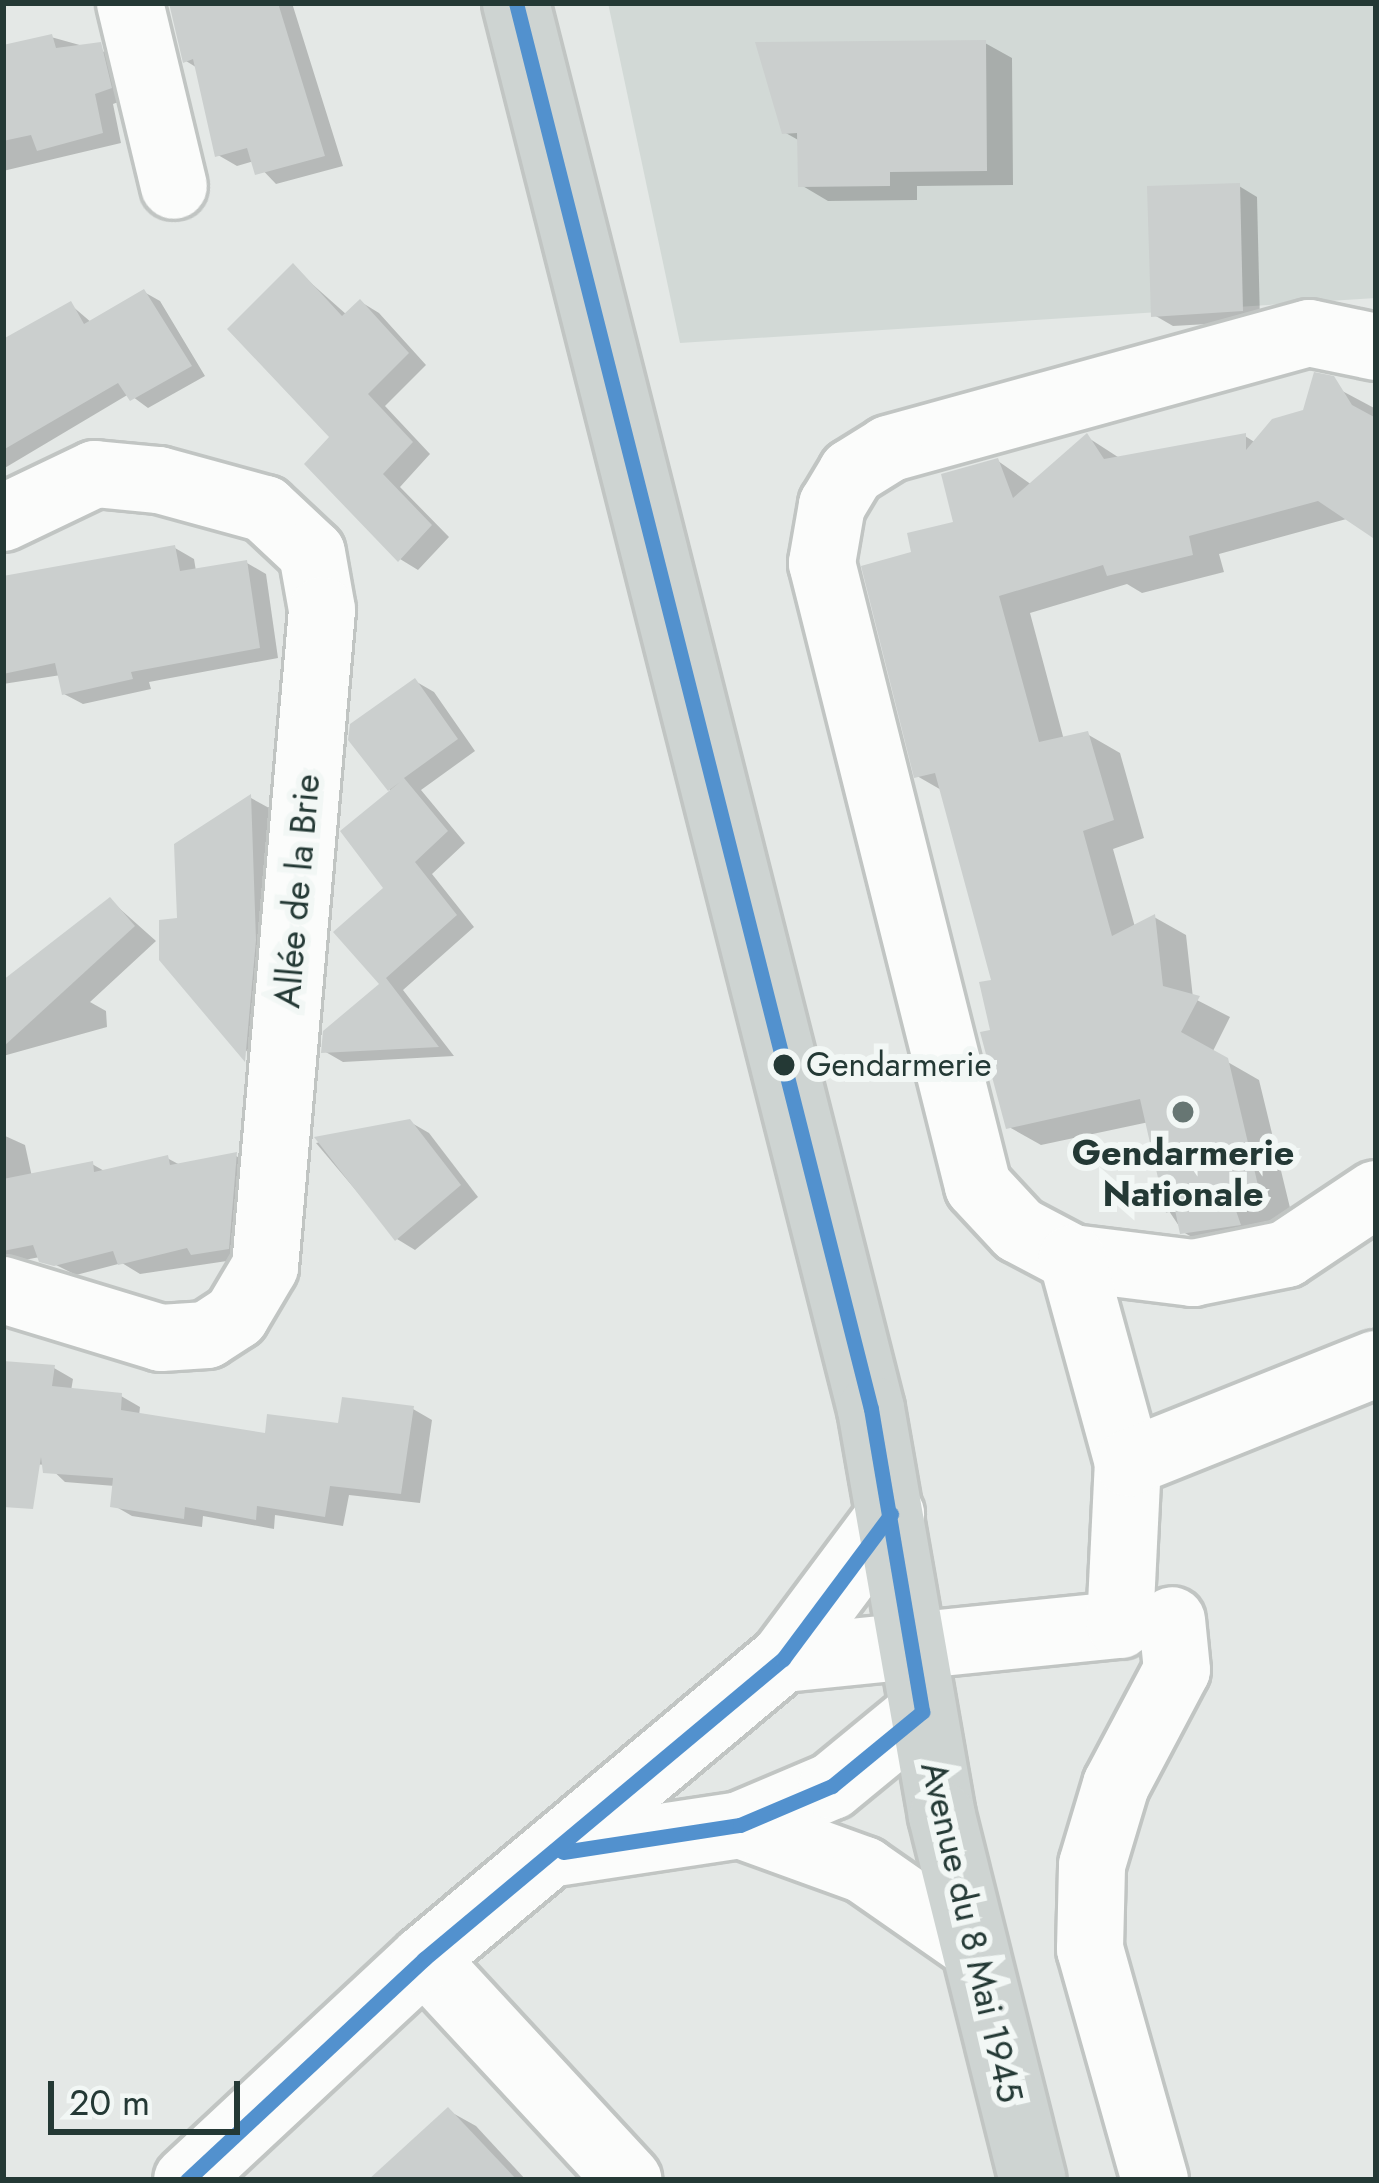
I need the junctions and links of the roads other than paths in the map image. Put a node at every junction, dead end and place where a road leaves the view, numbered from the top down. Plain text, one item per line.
1 (130, 3) edge
2 (516, 3) edge
3 (174, 186) dead end
4 (1376, 346) edge
5 (3, 518) edge
6 (1376, 1194) edge
7 (1072, 1258) junction
8 (3, 1290) edge
9 (1376, 1364) edge
10 (1128, 1463) junction
11 (891, 1514) junction
12 (1172, 1620) dead end
13 (913, 1646) junction
14 (783, 1659) junction
15 (922, 1712) junction
16 (740, 1825) junction
17 (555, 1853) junction
18 (970, 1944) junction
19 (424, 1959) junction
20 (187, 2180) edge
21 (628, 2180) edge
22 (1033, 2180) edge
23 (1155, 2180) edge

1 - 3 street
2 - 11 main road, Avenue du 8 Mai 1945
4 - 7 street
5 - 8 street, Allée de la Brie
6 - 7 street
7 - 10 street
9 - 10 street
10 - 13 street
11 - 13 main road, Avenue du 8 Mai 1945
11 - 14 street
12 - 23 street
13 - 14 street
13 - 15 main road, Avenue du 8 Mai 1945
14 - 17 street
15 - 16 street
15 - 18 main road, Avenue du 8 Mai 1945
16 - 17 street
16 - 18 street
17 - 19 street
18 - 22 main road, Avenue du 8 Mai 1945
19 - 20 street
19 - 21 street

